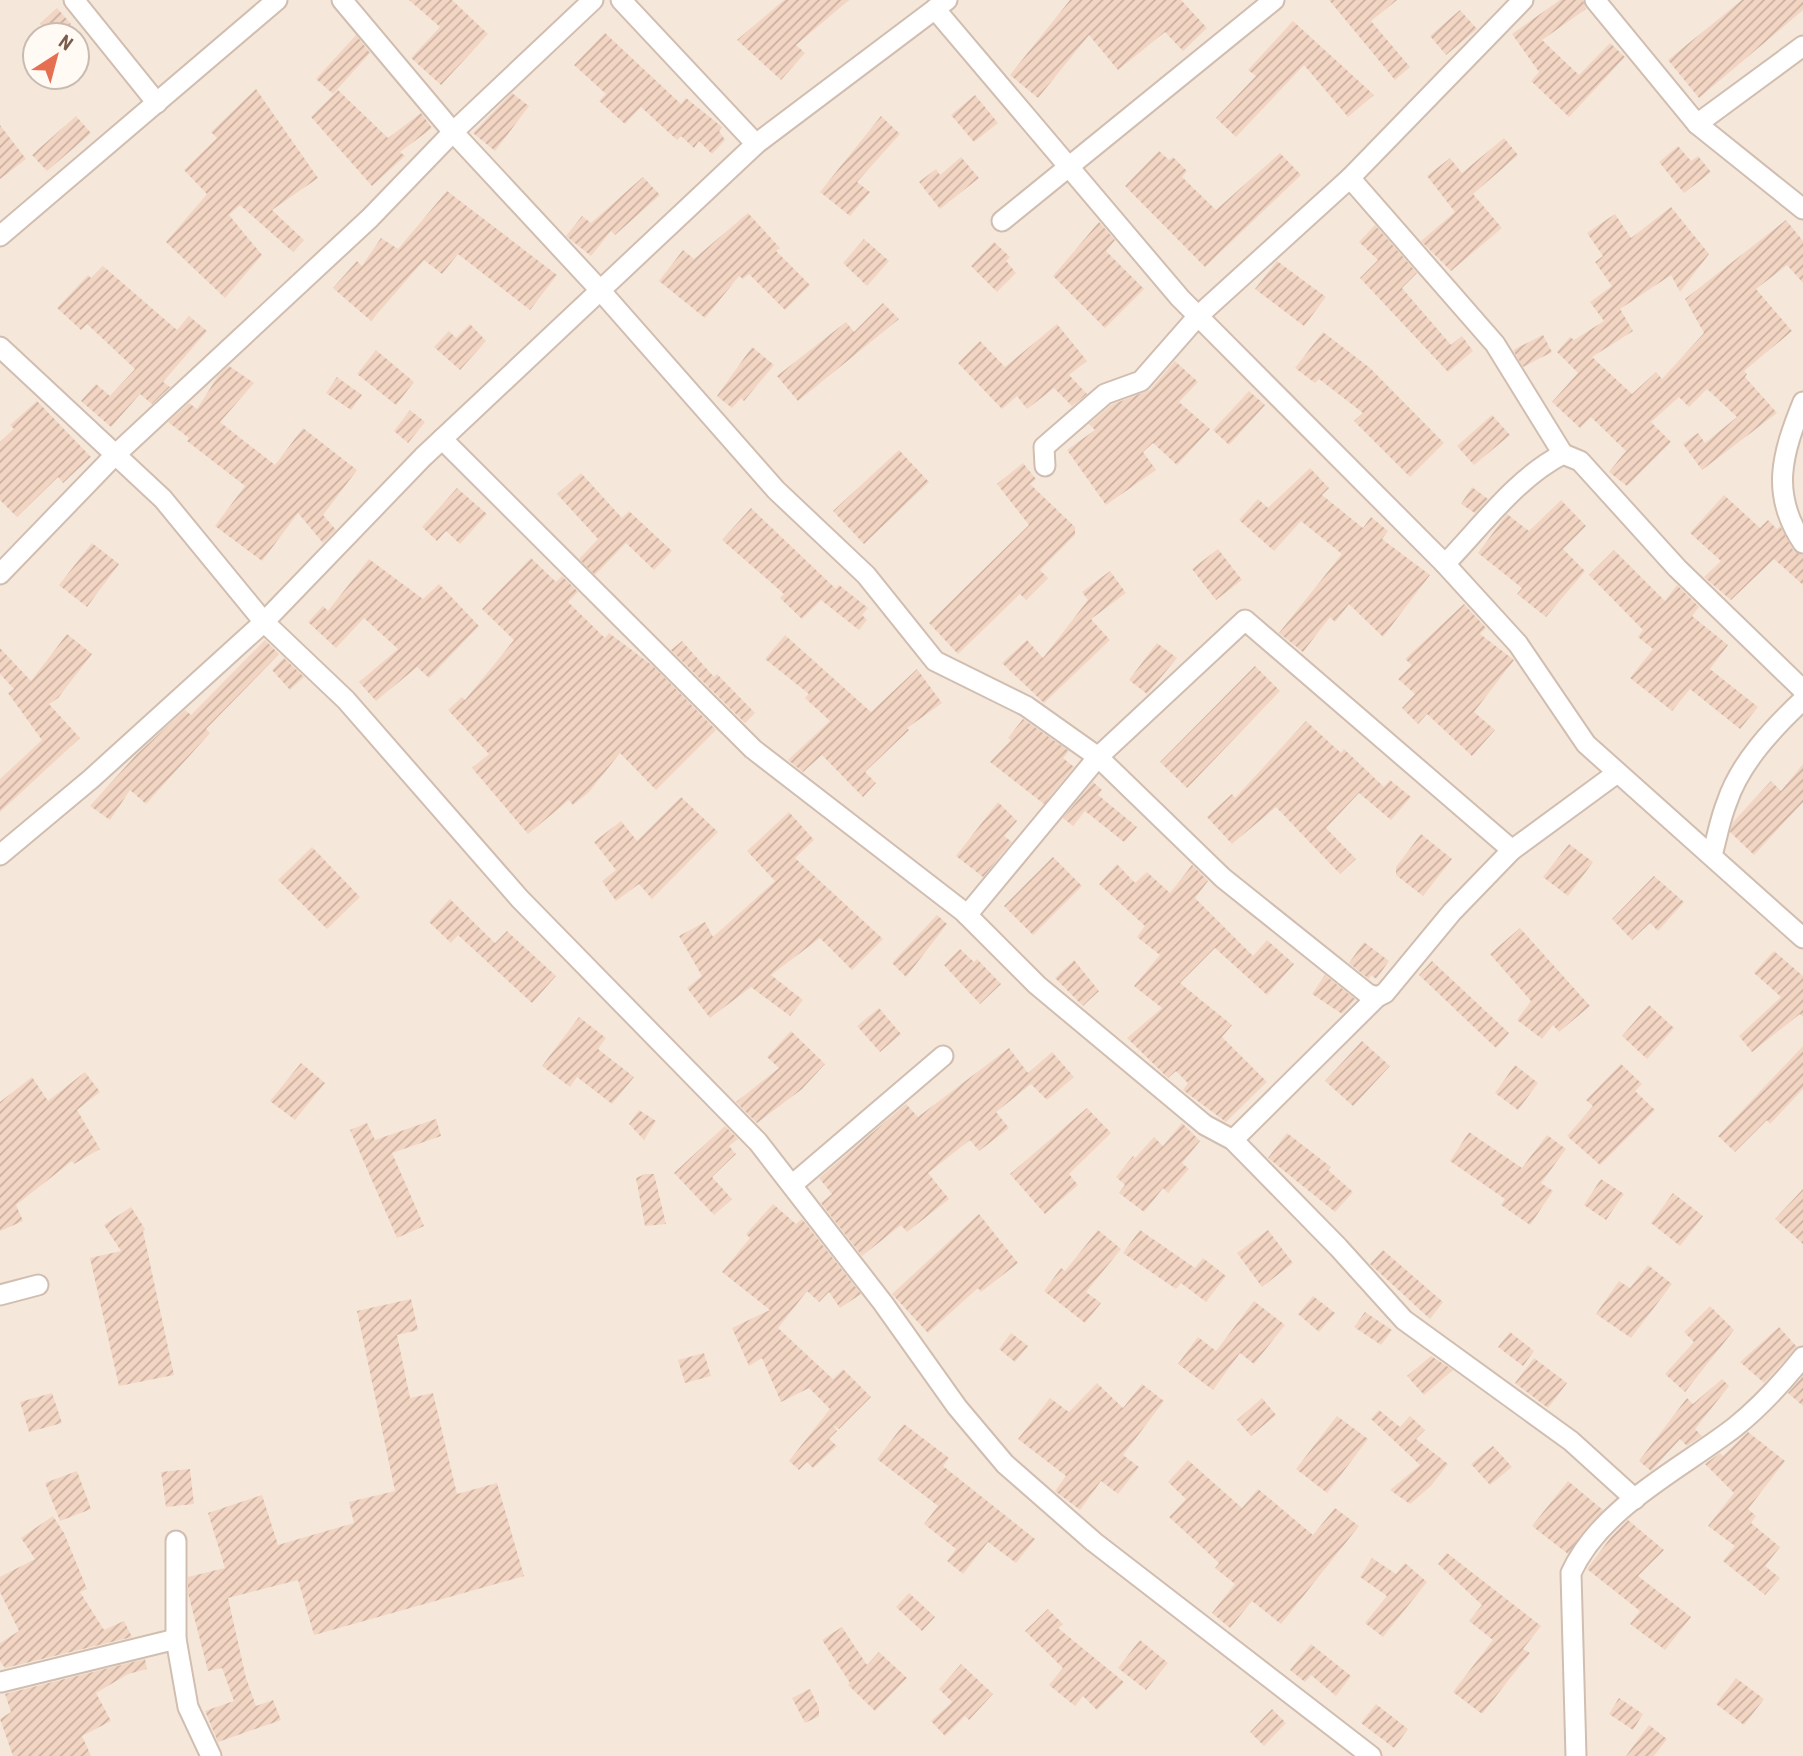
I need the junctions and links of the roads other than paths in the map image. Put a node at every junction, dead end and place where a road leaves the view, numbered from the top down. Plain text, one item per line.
1 (74, 0) edge
2 (277, 0) edge
3 (342, 0) edge
4 (593, 0) edge
5 (621, 0) edge
6 (1274, 0) edge
7 (1523, 0) edge
8 (1595, 0) edge
9 (941, 4) edge
10 (1803, 46) edge
11 (157, 103) junction
12 (1697, 124) junction
13 (453, 132) junction
14 (756, 144) junction
15 (1069, 166) junction
16 (1350, 178) junction
17 (1803, 209) edge
18 (1002, 221) dead end
19 (0, 236) edge
20 (599, 289) junction
21 (1198, 316) junction
22 (0, 347) edge
23 (1803, 402) edge
24 (442, 439) junction
25 (1563, 454) junction
26 (114, 456) junction
27 (1045, 466) dead end
28 (1803, 543) edge
29 (1445, 564) junction
30 (0, 574) edge
31 (264, 622) junction
32 (1803, 690) edge
33 (1803, 700) edge
34 (1098, 757) junction
35 (1617, 773) junction
36 (1513, 850) junction
37 (0, 855) edge
38 (1712, 855) junction
39 (967, 915) junction
40 (1803, 938) edge
41 (1377, 997) junction
42 (943, 1056) dead end
43 (1233, 1140) junction
44 (792, 1185) junction
45 (38, 1284) dead end
46 (0, 1295) edge
47 (1803, 1357) edge
48 (1635, 1499) junction
49 (176, 1541) dead end
50 (176, 1639) junction
51 (1, 1682) edge
52 (211, 1756) edge
53 (1371, 1756) edge
54 (1576, 1756) edge

1 - 11 street
2 - 11 street
3 - 13 street
4 - 13 street
5 - 14 street
6 - 15 street
7 - 16 street
8 - 12 street
9 - 14 street
9 - 15 street
10 - 12 street
11 - 19 street
12 - 17 street
13 - 20 street
13 - 26 street
14 - 20 street
15 - 18 street
15 - 21 street
16 - 21 street
16 - 25 street
20 - 24 street
20 - 34 street
21 - 27 street
21 - 29 street
22 - 26 street
23 - 28 street
24 - 31 street
24 - 39 street
25 - 29 street
25 - 32 street
26 - 30 street
26 - 31 street
29 - 35 street
31 - 37 street
31 - 44 street
33 - 38 street
34 - 36 street
34 - 39 street
34 - 41 street
35 - 36 street
35 - 38 street
36 - 41 street
38 - 40 street
39 - 43 street
41 - 43 street
42 - 44 street
43 - 48 street
44 - 53 street
45 - 46 street
47 - 48 street
48 - 54 street
49 - 50 street
50 - 51 street
50 - 52 street

